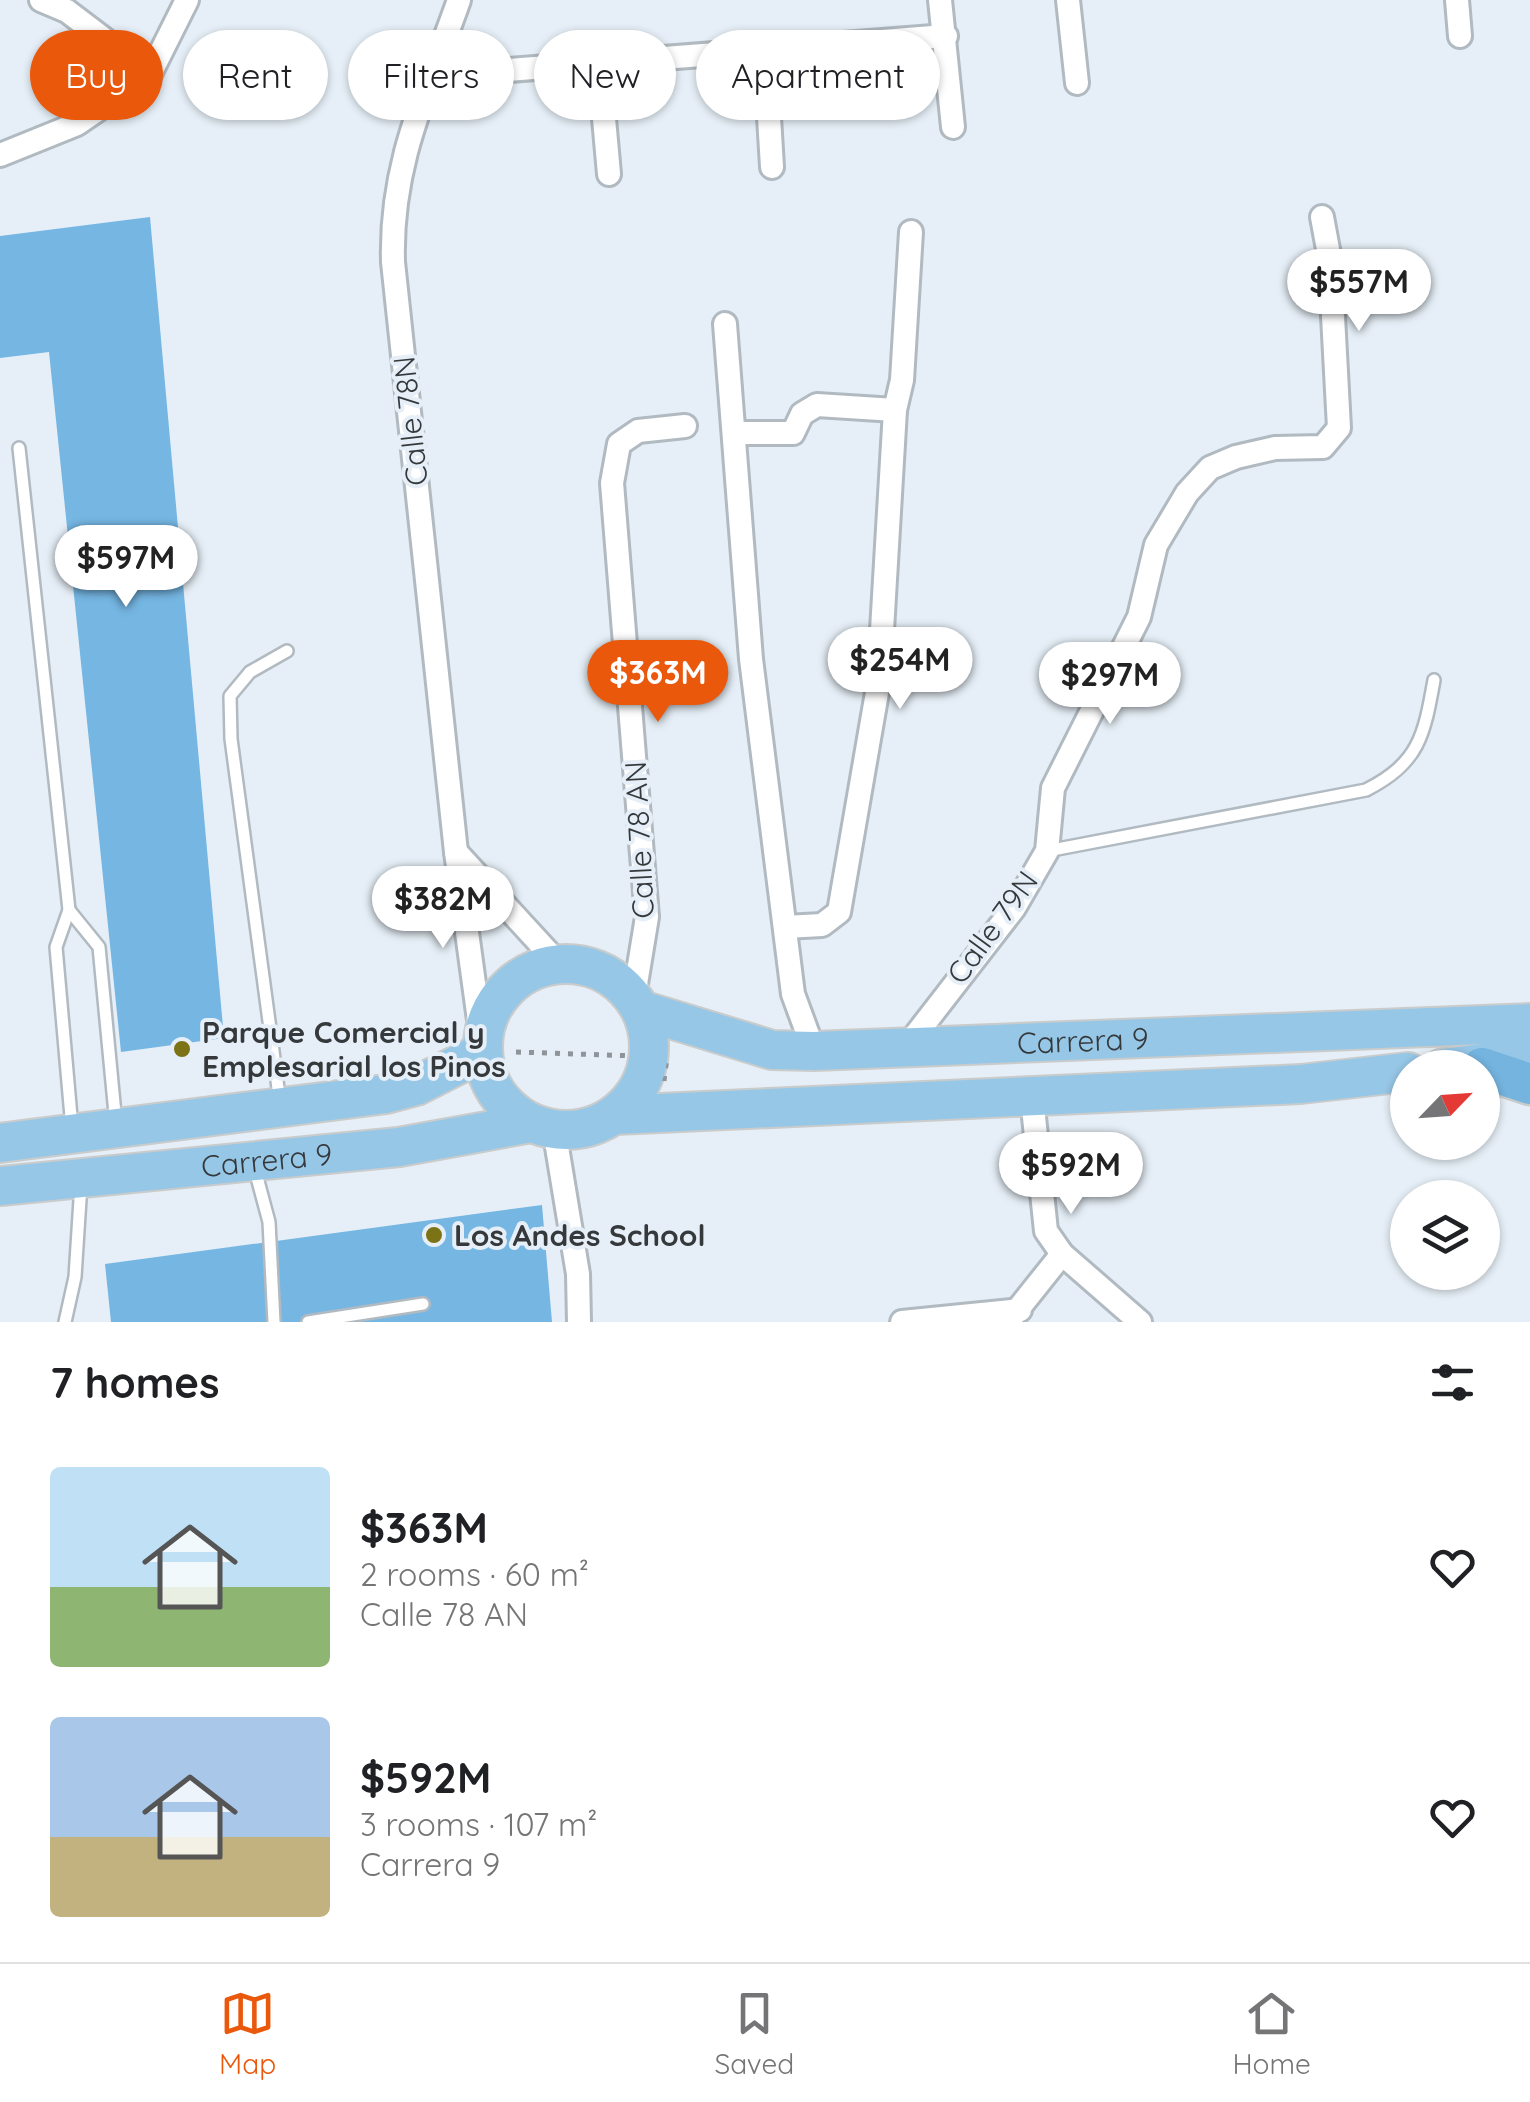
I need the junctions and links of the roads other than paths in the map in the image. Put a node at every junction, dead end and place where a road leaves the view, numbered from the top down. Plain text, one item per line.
1 (42, 0) edge
2 (187, 0) edge
3 (459, 0) edge
4 (940, 0) edge
5 (1068, 0) edge
6 (1457, 0) edge
7 (93, 30) edge
8 (448, 30) edge
9 (940, 36) edge
10 (946, 36) junction
11 (1460, 36) dead end
12 (163, 48) edge
13 (1077, 83) dead end
14 (83, 120) edge
15 (416, 120) edge
16 (604, 120) edge
17 (769, 120) edge
18 (953, 128) dead end
19 (0, 155) edge
20 (772, 167) dead end
21 (608, 174) dead end
22 (1322, 217) dead end
23 (912, 232) dead end
24 (725, 324) dead end
25 (896, 410) junction
26 (685, 426) dead end
27 (735, 433) junction
28 (19, 448) dead end
29 (287, 650) dead end
30 (1434, 680) dead end
31 (1047, 851) junction
32 (456, 852) junction
33 (70, 910) junction
34 (786, 927) junction
35 (557, 962) junction
36 (648, 1008) junction
37 (1530, 1023) edge
38 (482, 1046) junction
39 (904, 1050) junction
40 (814, 1051) junction
41 (1530, 1058) edge
42 (1500, 1062) edge
43 (1390, 1074) edge
44 (1500, 1076) edge
45 (1530, 1084) edge
46 (1032, 1098) junction
47 (281, 1107) junction
48 (615, 1115) junction
49 (542, 1126) junction
50 (116, 1128) junction
51 (73, 1134) junction
52 (0, 1142) edge
53 (252, 1162) junction
54 (82, 1179) junction
55 (0, 1186) edge
56 (1062, 1254) junction
57 (423, 1304) dead end
58 (1017, 1318) edge
59 (913, 1321) edge
60 (65, 1322) edge
61 (274, 1322) edge
62 (308, 1322) edge
63 (579, 1322) edge
64 (902, 1322) edge
65 (1140, 1322) edge

1 - 7 street
2 - 12 street
3 - 8 street, Calle 78N
4 - 10 street
5 - 13 street
6 - 11 street
9 - 10 street
10 - 18 street
14 - 19 street
15 - 32 street, Calle 78N
16 - 21 street
17 - 20 street
22 - 31 street, Calle 79N
23 - 25 street
24 - 27 street
25 - 27 street
25 - 34 street
26 - 36 street, Calle 78 AN
27 - 34 street
28 - 33 lane
29 - 47 lane
30 - 31 lane
31 - 39 street, Calle 79N
32 - 35 street
32 - 38 street, Calle 78N
33 - 50 lane
33 - 51 lane
34 - 40 street
35 - 36 main road, Carrera 9
35 - 38 main road
36 - 40 main road, Carrera 9
36 - 48 main road
37 - 39 main road, Carrera 9
38 - 47 main road, Carrera 9
38 - 49 main road
39 - 40 main road, Carrera 9
41 - 42 main road
43 - 46 main road, Carrera 9
44 - 45 highway
46 - 48 main road, Carrera 9
46 - 56 street
47 - 50 main road, Carrera 9
48 - 49 main road, Carrera 9
49 - 53 main road, Carrera 9
49 - 63 street
50 - 51 main road, Carrera 9
51 - 52 main road, Carrera 9
53 - 54 main road, Carrera 9
53 - 61 lane
54 - 55 main road, Carrera 9
54 - 60 lane
56 - 58 street
56 - 65 street
57 - 62 lane
58 - 59 street
59 - 64 street

